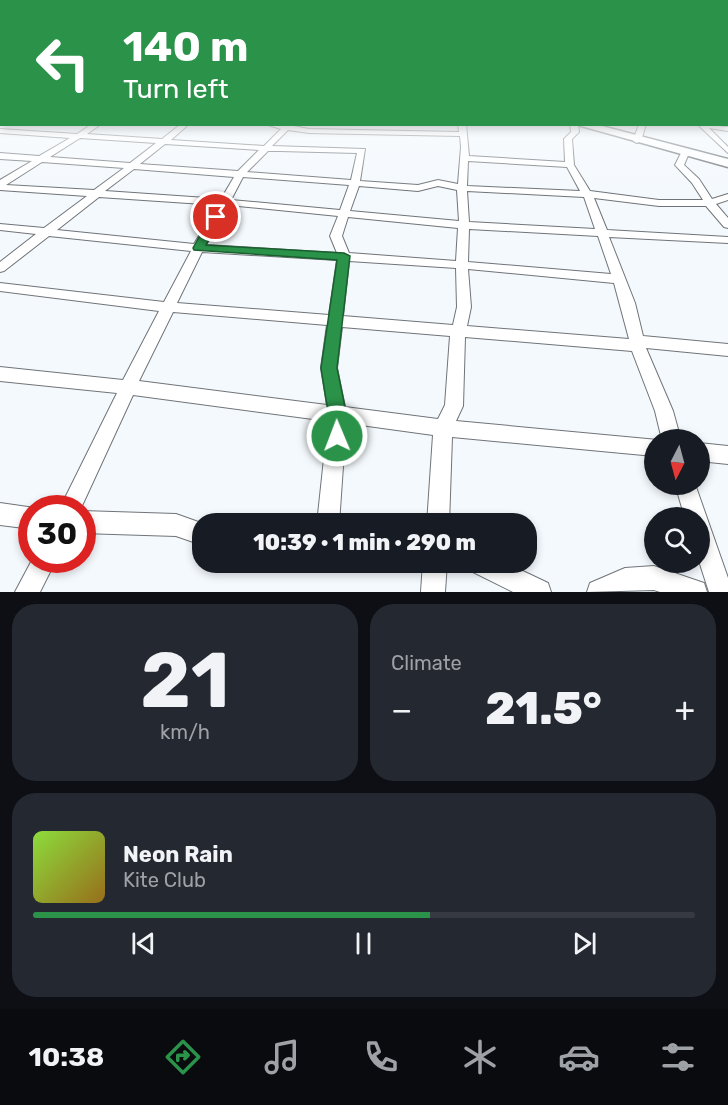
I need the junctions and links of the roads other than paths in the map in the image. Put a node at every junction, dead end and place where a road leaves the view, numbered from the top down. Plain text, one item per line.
1 (58, 134) edge
2 (173, 134) edge
3 (280, 134) edge
4 (370, 134) edge
5 (463, 134) edge
6 (573, 134) edge
7 (612, 134) edge
8 (640, 134) edge
9 (705, 134) edge
10 (80, 135) junction
11 (165, 140) junction
12 (637, 141) junction
13 (266, 148) junction
14 (362, 151) junction
15 (685, 153) junction
16 (0, 156) edge
17 (43, 158) junction
18 (464, 158) junction
19 (727, 159) edge
20 (134, 164) junction
21 (570, 165) junction
22 (241, 173) junction
23 (355, 183) junction
24 (0, 185) edge
25 (462, 188) junction
26 (96, 194) junction
27 (587, 194) junction
28 (728, 197) edge
29 (225, 202) junction
30 (710, 204) junction
31 (345, 213) junction
32 (464, 225) junction
33 (728, 225) edge
34 (0, 227) edge
35 (47, 231) junction
36 (602, 232) junction
37 (728, 240) edge
38 (198, 248) junction
39 (344, 256) junction
40 (462, 266) junction
41 (0, 268) edge
42 (619, 279) junction
43 (0, 287) edge
44 (169, 307) junction
45 (334, 321) junction
46 (458, 330) junction
47 (637, 343) junction
48 (728, 350) edge
49 (0, 374) edge
50 (128, 387) junction
51 (337, 412) junction
52 (443, 428) junction
53 (669, 429) edge
54 (644, 446) edge
55 (710, 453) edge
56 (728, 455) edge
57 (76, 495) edge
58 (329, 513) edge
59 (439, 513) edge
60 (0, 514) edge
61 (18, 516) edge
62 (96, 522) edge
63 (192, 529) edge
64 (710, 560) edge
65 (37, 573) edge
66 (434, 573) edge
67 (500, 573) edge
68 (27, 592) edge
69 (433, 592) edge
70 (539, 592) edge
71 (599, 592) edge
72 (695, 592) edge
73 (721, 592) edge

1 - 10 street
2 - 11 street
3 - 13 street
4 - 14 street
5 - 18 street
6 - 21 street
7 - 12 highway
8 - 12 street
9 - 19 street
10 - 11 street
10 - 17 street
11 - 13 street
11 - 20 street
12 - 15 highway
13 - 14 street
13 - 22 street
14 - 23 street
15 - 19 highway
15 - 30 street
16 - 17 street
17 - 20 street
17 - 24 street
18 - 21 street
18 - 25 street
20 - 22 street
20 - 26 street
21 - 27 street
22 - 23 street
22 - 29 street
23 - 25 street
23 - 31 street
24 - 26 street
25 - 27 street
25 - 32 street
26 - 29 street
26 - 35 street
27 - 30 street
27 - 36 street
28 - 30 street
29 - 31 street
29 - 38 street
30 - 33 street
31 - 32 street
31 - 39 street
32 - 36 street
32 - 40 street
34 - 35 street
35 - 38 street
35 - 41 street
36 - 37 street
36 - 42 street
38 - 39 street
38 - 44 street
39 - 40 street
39 - 45 street
40 - 42 street
40 - 46 street
42 - 47 street
43 - 44 street
44 - 45 street
44 - 50 street
45 - 46 street
45 - 51 street
46 - 47 street
46 - 52 street
47 - 48 street
47 - 53 street
49 - 50 street
50 - 51 street
50 - 57 street
51 - 52 street
51 - 58 street
52 - 54 street
52 - 59 street
55 - 56 street
60 - 61 street
62 - 63 street
64 - 73 street
65 - 68 street
66 - 69 street
67 - 70 street
71 - 72 street

